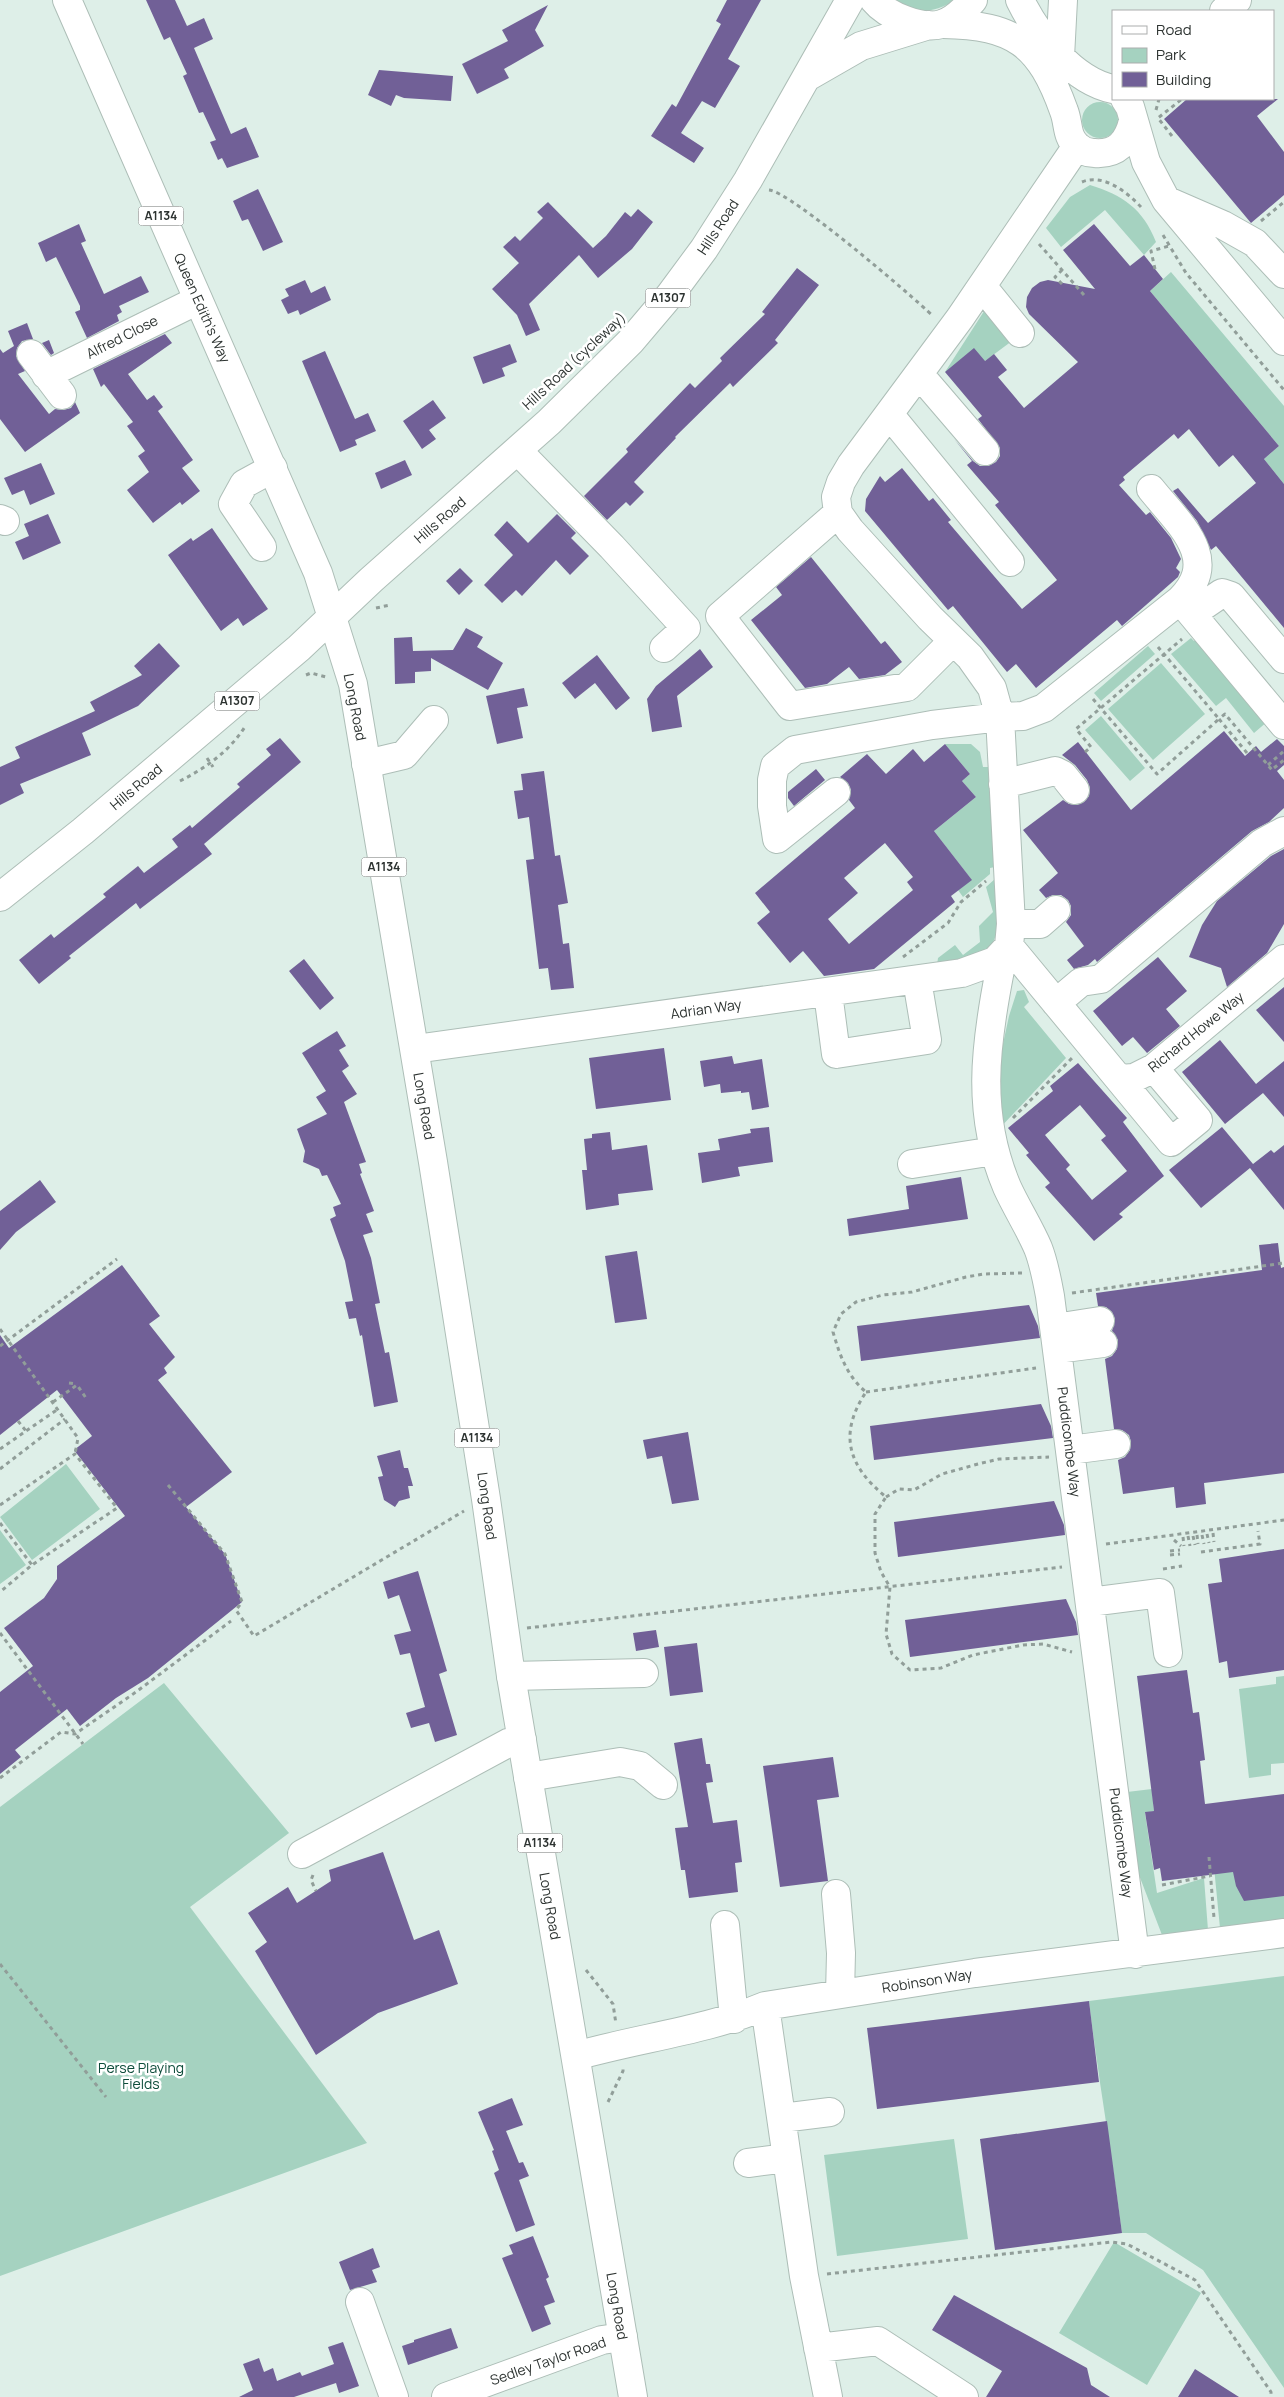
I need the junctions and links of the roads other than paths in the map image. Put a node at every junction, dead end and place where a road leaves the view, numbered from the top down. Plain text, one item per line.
1 (67, 0) edge
2 (850, 0) edge
3 (874, 0) edge
4 (974, 0) edge
5 (1063, 0) edge
6 (1025, 2) edge
7 (936, 25) junction
8 (1060, 57) junction
9 (808, 77) junction
10 (1106, 88) edge
11 (1138, 115) edge
12 (1066, 116) junction
13 (1077, 146) junction
14 (1155, 204) junction
15 (1284, 274) edge
16 (982, 286) junction
17 (198, 300) junction
18 (1020, 333) dead end
19 (1284, 341) edge
20 (46, 374) dead end
21 (919, 374) junction
22 (889, 414) junction
23 (985, 451) dead end
24 (518, 452) junction
25 (273, 468) junction
26 (1152, 489) dead end
27 (838, 512) junction
28 (262, 547) dead end
29 (1010, 562) dead end
30 (1180, 600) junction
31 (332, 618) junction
32 (953, 641) junction
33 (664, 648) dead end
34 (1284, 658) edge
35 (1000, 717) junction
36 (434, 720) dead end
37 (1284, 726) edge
38 (366, 764) junction
39 (1003, 784) junction
40 (1075, 790) dead end
41 (836, 792) dead end
42 (1284, 831) edge
43 (0, 897) edge
44 (1056, 910) dead end
45 (1005, 944) junction
46 (1284, 959) edge
47 (913, 980) junction
48 (1056, 1003) junction
49 (829, 1004) junction
50 (415, 1049) junction
51 (1154, 1068) junction
52 (1118, 1079) junction
53 (993, 1145) junction
54 (912, 1164) dead end
55 (1101, 1332) dead end
56 (1057, 1347) junction
57 (1115, 1435) dead end
58 (1070, 1446) junction
59 (1090, 1602) junction
60 (1168, 1653) dead end
61 (644, 1673) dead end
62 (511, 1676) junction
63 (522, 1740) junction
64 (528, 1777) junction
65 (663, 1785) dead end
66 (302, 1854) dead end
67 (836, 1894) dead end
68 (724, 1925) dead end
69 (1284, 1934) edge
70 (1135, 1954) junction
71 (840, 1994) junction
72 (765, 2006) junction
73 (734, 2019) junction
74 (576, 2056) junction
75 (830, 2112) dead end
76 (782, 2118) junction
77 (788, 2158) junction
78 (748, 2163) dead end
79 (360, 2302) dead end
80 (623, 2337) junction
81 (818, 2348) junction
82 (394, 2397) edge
83 (446, 2397) edge
84 (633, 2397) edge
85 (828, 2397) edge
86 (964, 2397) edge

1 - 17 main road, Queen Edith's Way / A1134
2 - 9 main road, Hills Road / A1307
3 - 7 main road
4 - 7 main road
5 - 8 main road
6 - 7 main road
6 - 8 main road
7 - 9 main road, Hills Road / A1307
7 - 12 main road
8 - 10 main road
9 - 24 main road, Hills Road / A1307
10 - 12 main road
11 - 13 main road
11 - 14 main road
12 - 13 main road
13 - 16 main road
14 - 15 main road
14 - 19 main road
16 - 18 main road
16 - 21 main road
17 - 20 main road, Alfred Close
17 - 25 main road, Queen Edith's Way / A1134
21 - 22 main road
21 - 23 main road
22 - 27 main road
22 - 29 main road
24 - 31 main road, Hills Road / A1307
24 - 33 main road
25 - 28 main road
25 - 31 main road, Queen Edith's Way / A1134
26 - 30 main road
27 - 32 main road, Puddicombe Way
27 - 32 main road
30 - 34 main road
30 - 35 main road
30 - 37 main road
31 - 38 main road, Long Road / A1134
31 - 43 main road, Hills Road / A1307
32 - 35 main road, Puddicombe Way
35 - 39 main road, Puddicombe Way
35 - 41 main road
36 - 38 main road
38 - 50 main road, Long Road / A1134
39 - 40 main road
39 - 45 main road, Puddicombe Way
42 - 48 main road
44 - 45 main road
45 - 47 main road, Adrian Way
45 - 48 main road
45 - 53 main road, Puddicombe Way
46 - 51 main road, Richard Howe Way
47 - 49 main road, Adrian Way
47 - 49 main road
48 - 52 main road
49 - 50 main road, Adrian Way
50 - 62 main road, Long Road / A1134
51 - 52 main road, Richard Howe Way
51 - 52 main road
53 - 54 main road
53 - 56 main road, Puddicombe Way
55 - 56 main road
56 - 58 main road, Puddicombe Way
57 - 58 main road
58 - 59 main road, Puddicombe Way
59 - 60 main road
59 - 70 main road, Puddicombe Way
61 - 62 main road
62 - 63 main road, Long Road / A1134
63 - 64 main road, Long Road / A1134
63 - 66 main road
64 - 65 main road
64 - 74 main road, Long Road / A1134
67 - 71 main road
68 - 73 main road
69 - 70 main road, Robinson Way
70 - 71 main road, Robinson Way
71 - 72 main road, Robinson Way
72 - 73 main road, Robinson Way
72 - 76 main road
73 - 74 main road, Robinson Way
74 - 80 main road, Long Road / A1134
75 - 76 main road
76 - 77 main road
77 - 78 main road
77 - 81 main road
79 - 82 main road
80 - 83 main road, Sedley Taylor Road
80 - 84 main road, Long Road / A1134
81 - 85 main road
81 - 86 main road

